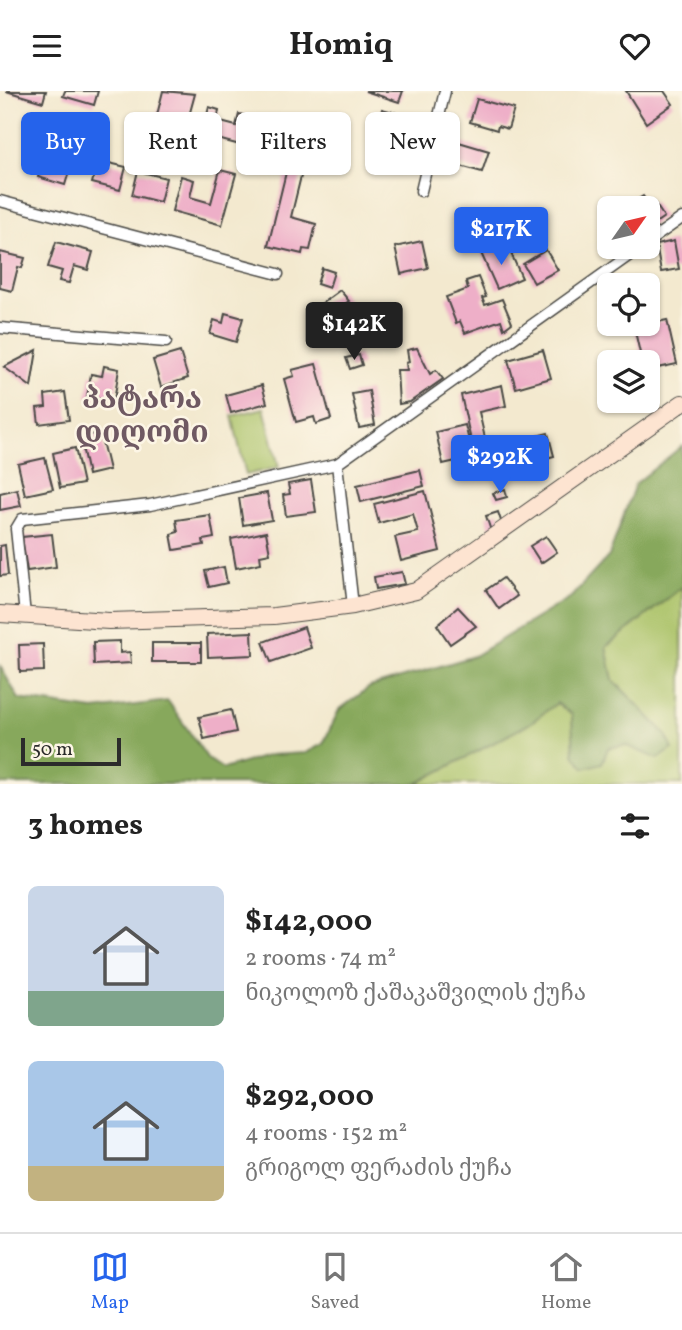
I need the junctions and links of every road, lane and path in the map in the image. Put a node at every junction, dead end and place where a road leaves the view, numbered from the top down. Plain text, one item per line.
1 (444, 91) edge
2 (421, 191) dead end
3 (0, 201) edge
4 (682, 218) edge
5 (660, 234) edge
6 (624, 259) edge
7 (278, 275) dead end
8 (0, 328) edge
9 (166, 342) dead end
10 (682, 403) edge
11 (337, 464) junction
12 (353, 606) junction
13 (0, 614) edge
14 (25, 615) junction

1 - 2 street
3 - 7 street
4 - 5 street
6 - 11 street
8 - 9 street
10 - 12 street
11 - 12 street
11 - 14 street
12 - 14 street
13 - 14 street

